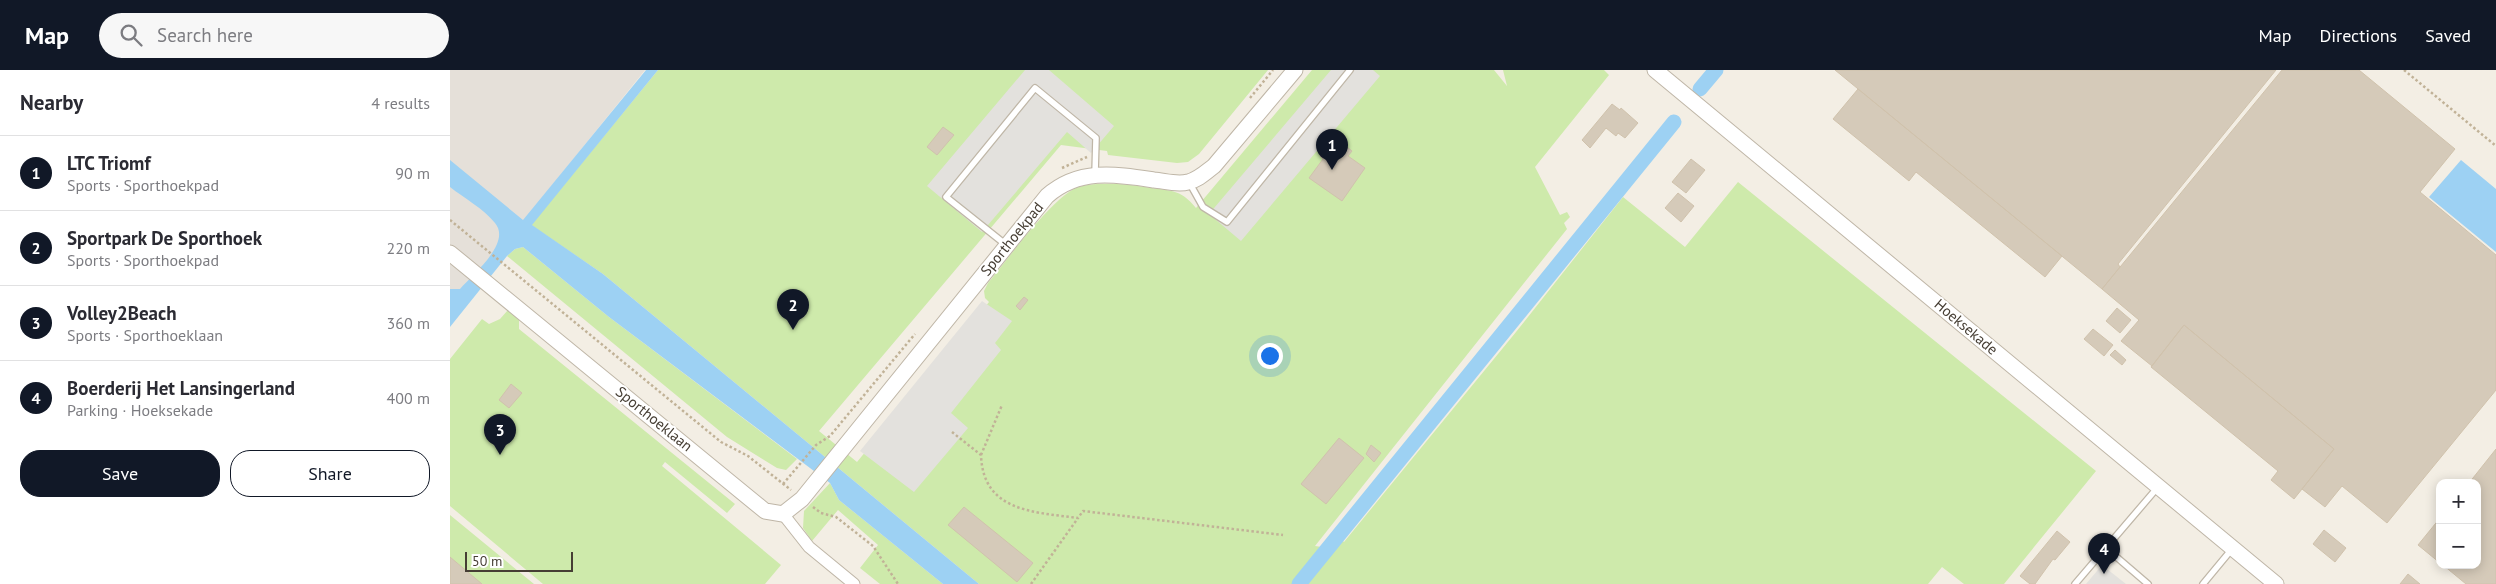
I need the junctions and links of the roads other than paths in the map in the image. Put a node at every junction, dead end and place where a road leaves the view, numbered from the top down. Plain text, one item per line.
1 (1294, 70) edge
2 (1350, 70) edge
3 (1655, 70) edge
4 (1095, 174) junction
5 (1189, 182) junction
6 (1007, 246) junction
7 (450, 252) edge
8 (2158, 487) junction
9 (783, 514) junction
10 (2106, 548) junction
11 (2232, 548) junction
12 (854, 584) edge
13 (2075, 584) edge
14 (2148, 584) edge
15 (2203, 584) edge
16 (2276, 584) edge

1 - 5 street
2 - 5 lane
3 - 8 street, Hoeksekade
4 - 5 street, Sporthoekpad
4 - 6 street, Sporthoekpad
4 - 6 lane
6 - 9 street, Sporthoekpad
7 - 9 street, Sporthoeklaan
8 - 10 lane
8 - 11 street, Hoeksekade
9 - 12 street
10 - 13 lane
10 - 14 lane
11 - 15 lane
11 - 16 street, Hoeksekade

